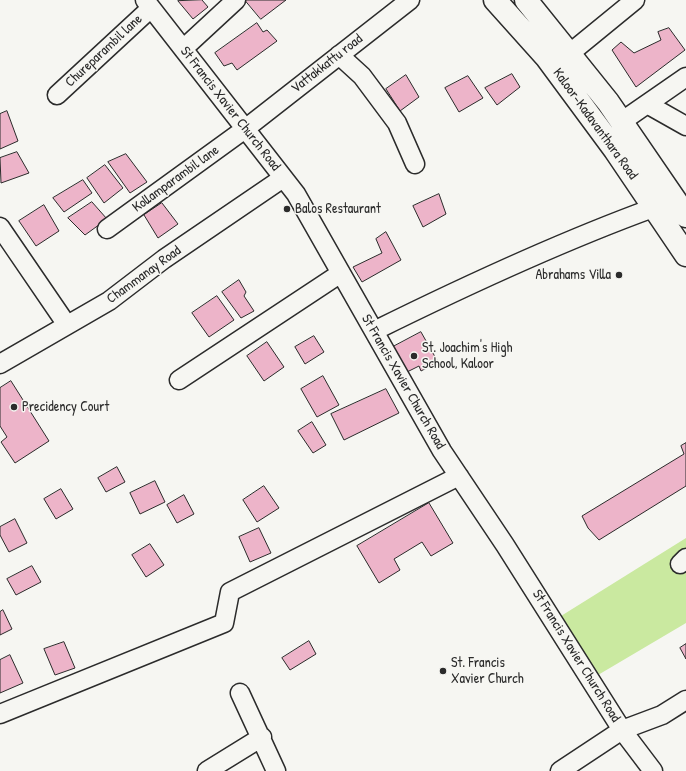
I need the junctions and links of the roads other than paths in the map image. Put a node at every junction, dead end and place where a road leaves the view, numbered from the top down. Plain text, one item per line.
1 (236, 0) edge
2 (410, 0) edge
3 (495, 0) edge
4 (526, 0) edge
5 (635, 0) edge
6 (148, 4) edge
7 (183, 49) junction
8 (569, 54) junction
9 (339, 55) junction
10 (686, 77) edge
11 (57, 95) dead end
12 (647, 104) junction
13 (621, 122) junction
14 (686, 126) edge
15 (245, 129) junction
16 (415, 164) dead end
17 (283, 178) junction
18 (652, 208) junction
19 (686, 216) edge
20 (0, 227) edge
21 (107, 229) dead end
22 (686, 255) edge
23 (341, 273) junction
24 (67, 325) junction
25 (374, 331) junction
26 (0, 364) edge
27 (179, 380) dead end
28 (459, 476) junction
29 (240, 693) dead end
30 (686, 700) edge
31 (0, 714) edge
32 (622, 730) junction
33 (262, 738) junction
34 (207, 771) edge
35 (276, 771) edge
36 (560, 771) edge
37 (653, 771) edge

1 - 7 street
2 - 9 street, Vattakkattu road
3 - 18 main road, Kaloor-Kadavanthara Road
4 - 8 main road, Kaloor-Kadavanthara Road
5 - 8 street
6 - 7 street, St Francis Xavier Church Road
6 - 11 street, Chureparambil lane
7 - 15 street, St Francis Xavier Church Road
8 - 13 main road, Kaloor-Kadavanthara Road
9 - 15 street, Vattakkattu road
9 - 16 street
10 - 12 street
12 - 13 street
12 - 14 street
13 - 19 main road, Kaloor-Kadavanthara Road
15 - 17 street, St Francis Xavier Church Road
15 - 21 street, Kollamparambil lane
17 - 23 street, St Francis Xavier Church Road
17 - 24 street, Chammanay Road
18 - 22 main road, Kaloor-Kadavanthara Road
18 - 25 street
20 - 24 street
23 - 25 street, St Francis Xavier Church Road
23 - 27 street
24 - 26 street, Chammanay Road
25 - 28 street, St Francis Xavier Church Road
28 - 31 street
28 - 32 street, St Francis Xavier Church Road
29 - 33 street
30 - 32 street
32 - 36 street
32 - 37 street, St Francis Xavier Church Road
33 - 34 street
33 - 35 street

